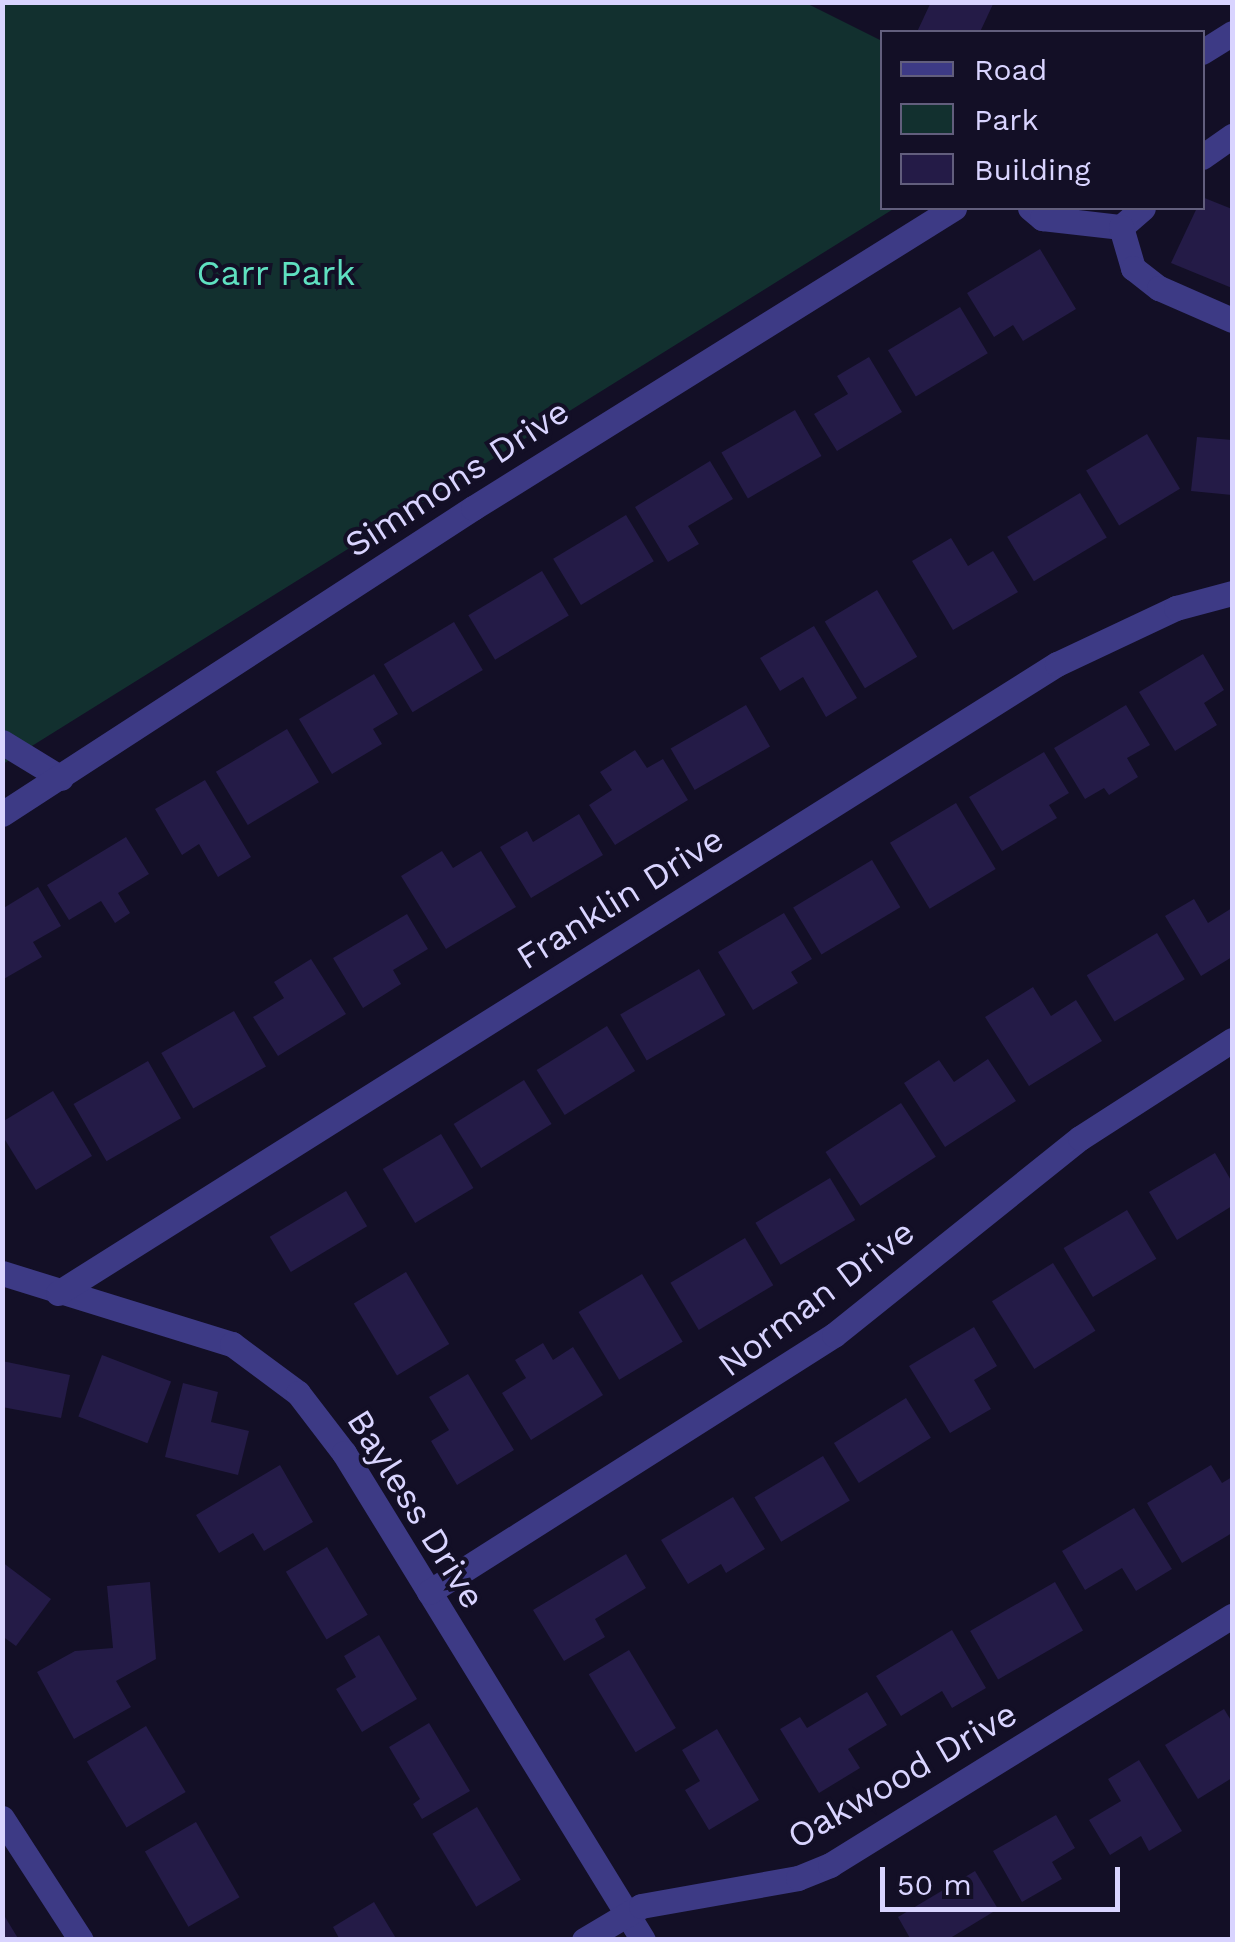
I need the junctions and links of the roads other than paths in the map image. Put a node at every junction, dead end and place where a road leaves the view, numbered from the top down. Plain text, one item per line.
1 (1232, 33) edge
2 (1205, 50) edge
3 (1232, 136) edge
4 (1205, 155) edge
5 (951, 210) edge
6 (1032, 210) edge
7 (1141, 210) edge
8 (1121, 227) junction
9 (1232, 320) edge
10 (1232, 594) edge
11 (2, 742) edge
12 (61, 778) junction
13 (2, 814) edge
14 (1232, 1040) edge
15 (2, 1274) edge
16 (58, 1293) junction
17 (429, 1592) junction
18 (1232, 1616) edge
19 (2, 1818) edge
20 (628, 1915) junction
21 (81, 1940) edge
22 (584, 1940) edge
23 (643, 1940) edge

1 - 2 street
3 - 4 street
5 - 12 street, Simmons Drive
6 - 8 street
7 - 8 street
8 - 9 street
10 - 16 street, Franklin Drive
11 - 12 street
12 - 13 street, Simmons Drive
14 - 17 street, Norman Drive
15 - 16 street, Bayless Drive
16 - 17 street, Bayless Drive
17 - 20 street, Bayless Drive
18 - 20 street, Oakwood Drive
19 - 21 street
20 - 22 street, Oakwood Drive
20 - 23 street, Bayless Drive

